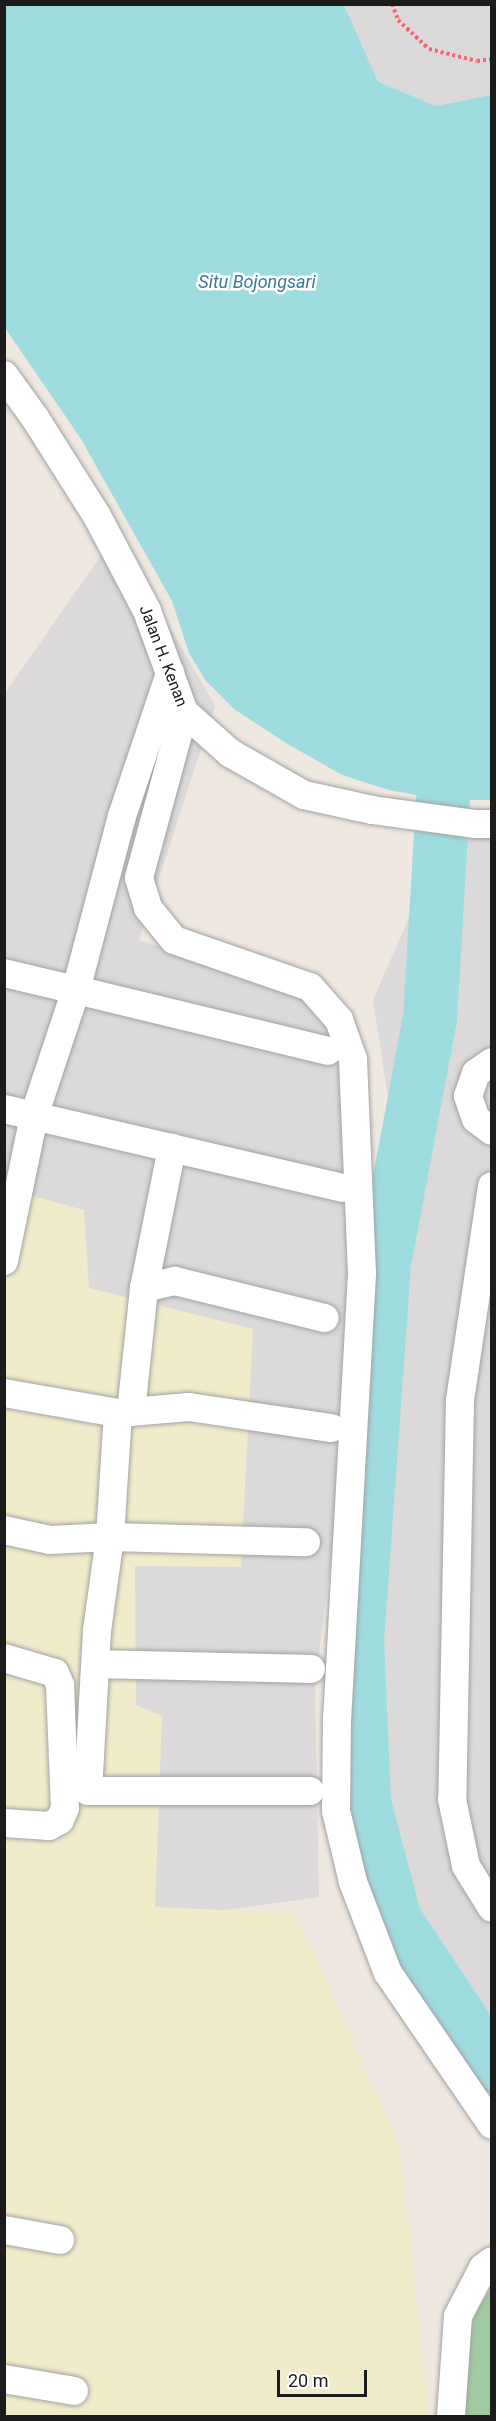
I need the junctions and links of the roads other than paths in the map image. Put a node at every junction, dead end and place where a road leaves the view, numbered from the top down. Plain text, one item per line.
1 (4, 375) edge
2 (170, 673) junction
3 (184, 712) junction
4 (484, 824) edge
5 (4, 973) edge
6 (76, 990) junction
7 (328, 1051) dead end
8 (492, 1062) edge
9 (4, 1109) edge
10 (34, 1116) junction
11 (492, 1131) edge
12 (172, 1148) junction
13 (492, 1186) edge
14 (343, 1188) dead end
15 (4, 1261) edge
16 (144, 1288) junction
17 (324, 1318) dead end
18 (4, 1392) edge
19 (125, 1412) junction
20 (331, 1428) dead end
21 (4, 1530) edge
22 (110, 1537) junction
23 (306, 1542) dead end
24 (4, 1658) edge
25 (96, 1664) junction
26 (311, 1669) dead end
27 (310, 1791) dead end
28 (4, 1823) edge
29 (492, 1908) edge
30 (492, 2125) edge
31 (4, 2230) edge
32 (60, 2240) dead end
33 (492, 2261) edge
34 (4, 2379) edge
35 (74, 2391) dead end
36 (451, 2416) edge

1 - 2 street, Jalan H. Kenan
2 - 3 street, Jalan H. Kenan
2 - 6 street
3 - 4 street, Jalan H. Kenan
3 - 30 street
5 - 6 street
6 - 7 street
6 - 10 street
8 - 11 street
9 - 10 street
10 - 12 street
10 - 15 street
12 - 14 street
12 - 16 street
13 - 29 street
16 - 17 street
16 - 19 street
18 - 19 street
19 - 20 street
19 - 22 street
21 - 22 street
22 - 23 street
22 - 25 street
24 - 28 street
25 - 26 street
25 - 27 street
31 - 32 street
33 - 36 street
34 - 35 street

